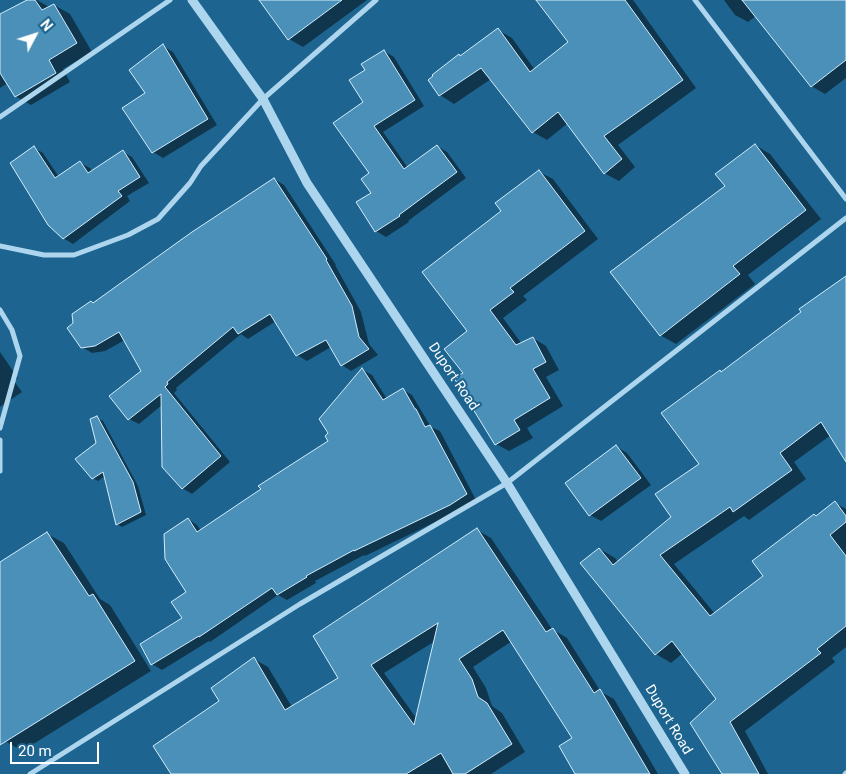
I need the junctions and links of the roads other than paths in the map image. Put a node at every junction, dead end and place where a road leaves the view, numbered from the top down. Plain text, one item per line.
1 (170, 0) edge
2 (192, 0) edge
3 (376, 0) edge
4 (695, 0) edge
5 (263, 99) junction
6 (0, 117) edge
7 (846, 199) edge
8 (846, 218) edge
9 (0, 246) edge
10 (0, 310) edge
11 (0, 428) edge
12 (0, 440) edge
13 (0, 471) edge
14 (507, 484) junction
15 (30, 774) edge
16 (685, 774) edge

1 - 6 street
2 - 5 street, Duport Road
3 - 5 street
4 - 7 street
5 - 9 street
5 - 14 street, Duport Road
8 - 14 street
10 - 11 street
12 - 13 street
14 - 15 street
14 - 16 street, Duport Road

